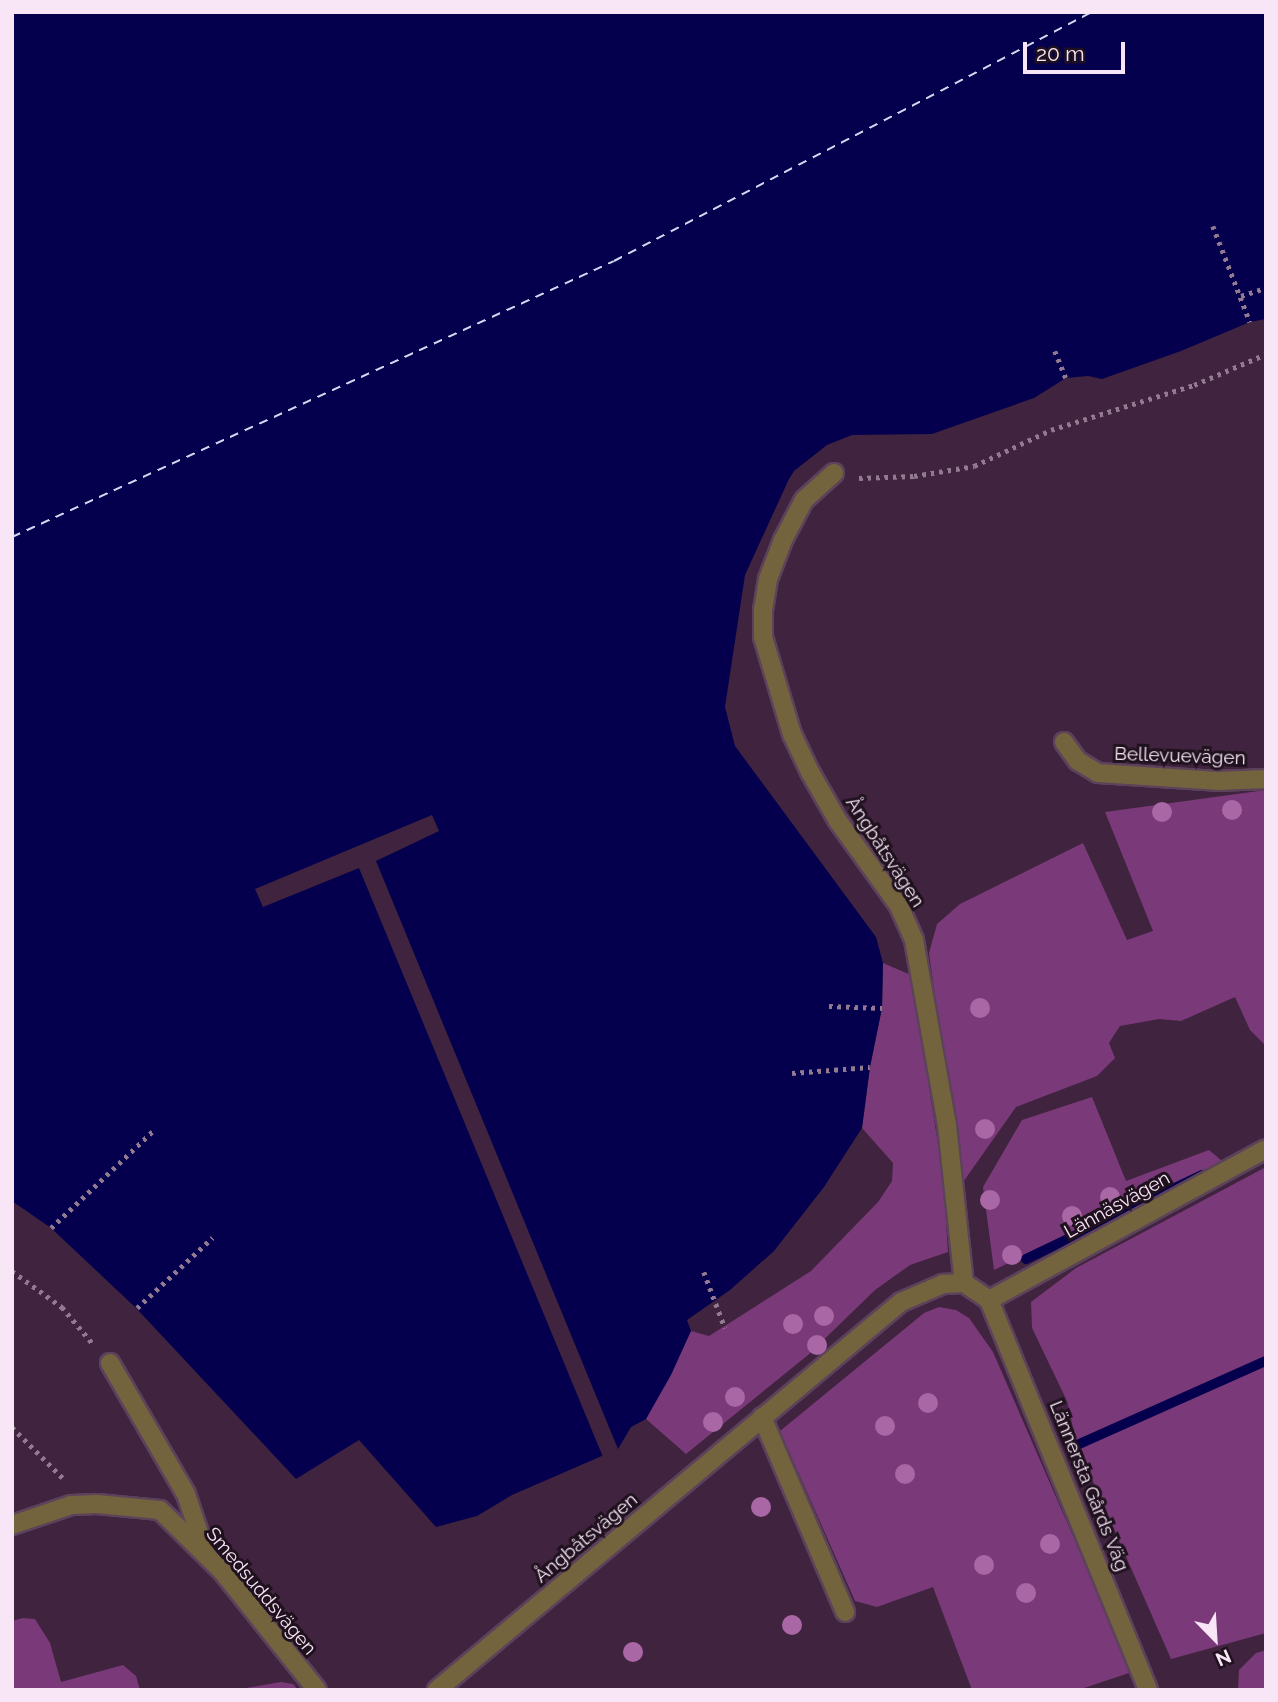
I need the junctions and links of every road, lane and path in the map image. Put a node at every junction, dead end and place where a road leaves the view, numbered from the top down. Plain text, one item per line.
1 (1213, 226) dead end
2 (1266, 288) edge
3 (1241, 296) junction
4 (1250, 322) dead end
5 (1055, 351) dead end
6 (1266, 354) edge
7 (1066, 378) dead end
8 (834, 473) joint
9 (1064, 742) dead end
10 (1266, 779) edge
11 (829, 1006) dead end
12 (882, 1008) dead end
13 (870, 1067) dead end
14 (792, 1073) dead end
15 (154, 1130) dead end
16 (1266, 1149) edge
17 (51, 1228) dead end
18 (212, 1238) dead end
19 (12, 1271) edge
20 (704, 1272) dead end
21 (964, 1283) junction
22 (989, 1300) junction
23 (136, 1308) dead end
24 (725, 1328) dead end
25 (110, 1363) joint
26 (762, 1418) junction
27 (12, 1427) edge
28 (97, 1504) junction
29 (12, 1525) edge
30 (206, 1554) junction
31 (845, 1612) dead end
32 (317, 1690) edge
33 (437, 1690) edge
34 (1148, 1690) edge

1 - 3 path
2 - 3 path
3 - 4 path
5 - 7 path
6 - 8 path
8 - 21 street, Ångbåtsvägen
9 - 10 street, Bellevuevägen
11 - 12 path
13 - 14 path
15 - 17 path
16 - 22 street, Lännäsvägen
18 - 23 path
19 - 25 path
20 - 24 path
21 - 22 street
21 - 26 street, Ångbåtsvägen
22 - 34 street, Lännersta Gårds Väg
25 - 30 street
26 - 31 street
26 - 33 street, Ångbåtsvägen
27 - 28 path
28 - 29 street, Smedsuddsvägen
28 - 30 street, Smedsuddsvägen
30 - 32 street, Smedsuddsvägen

